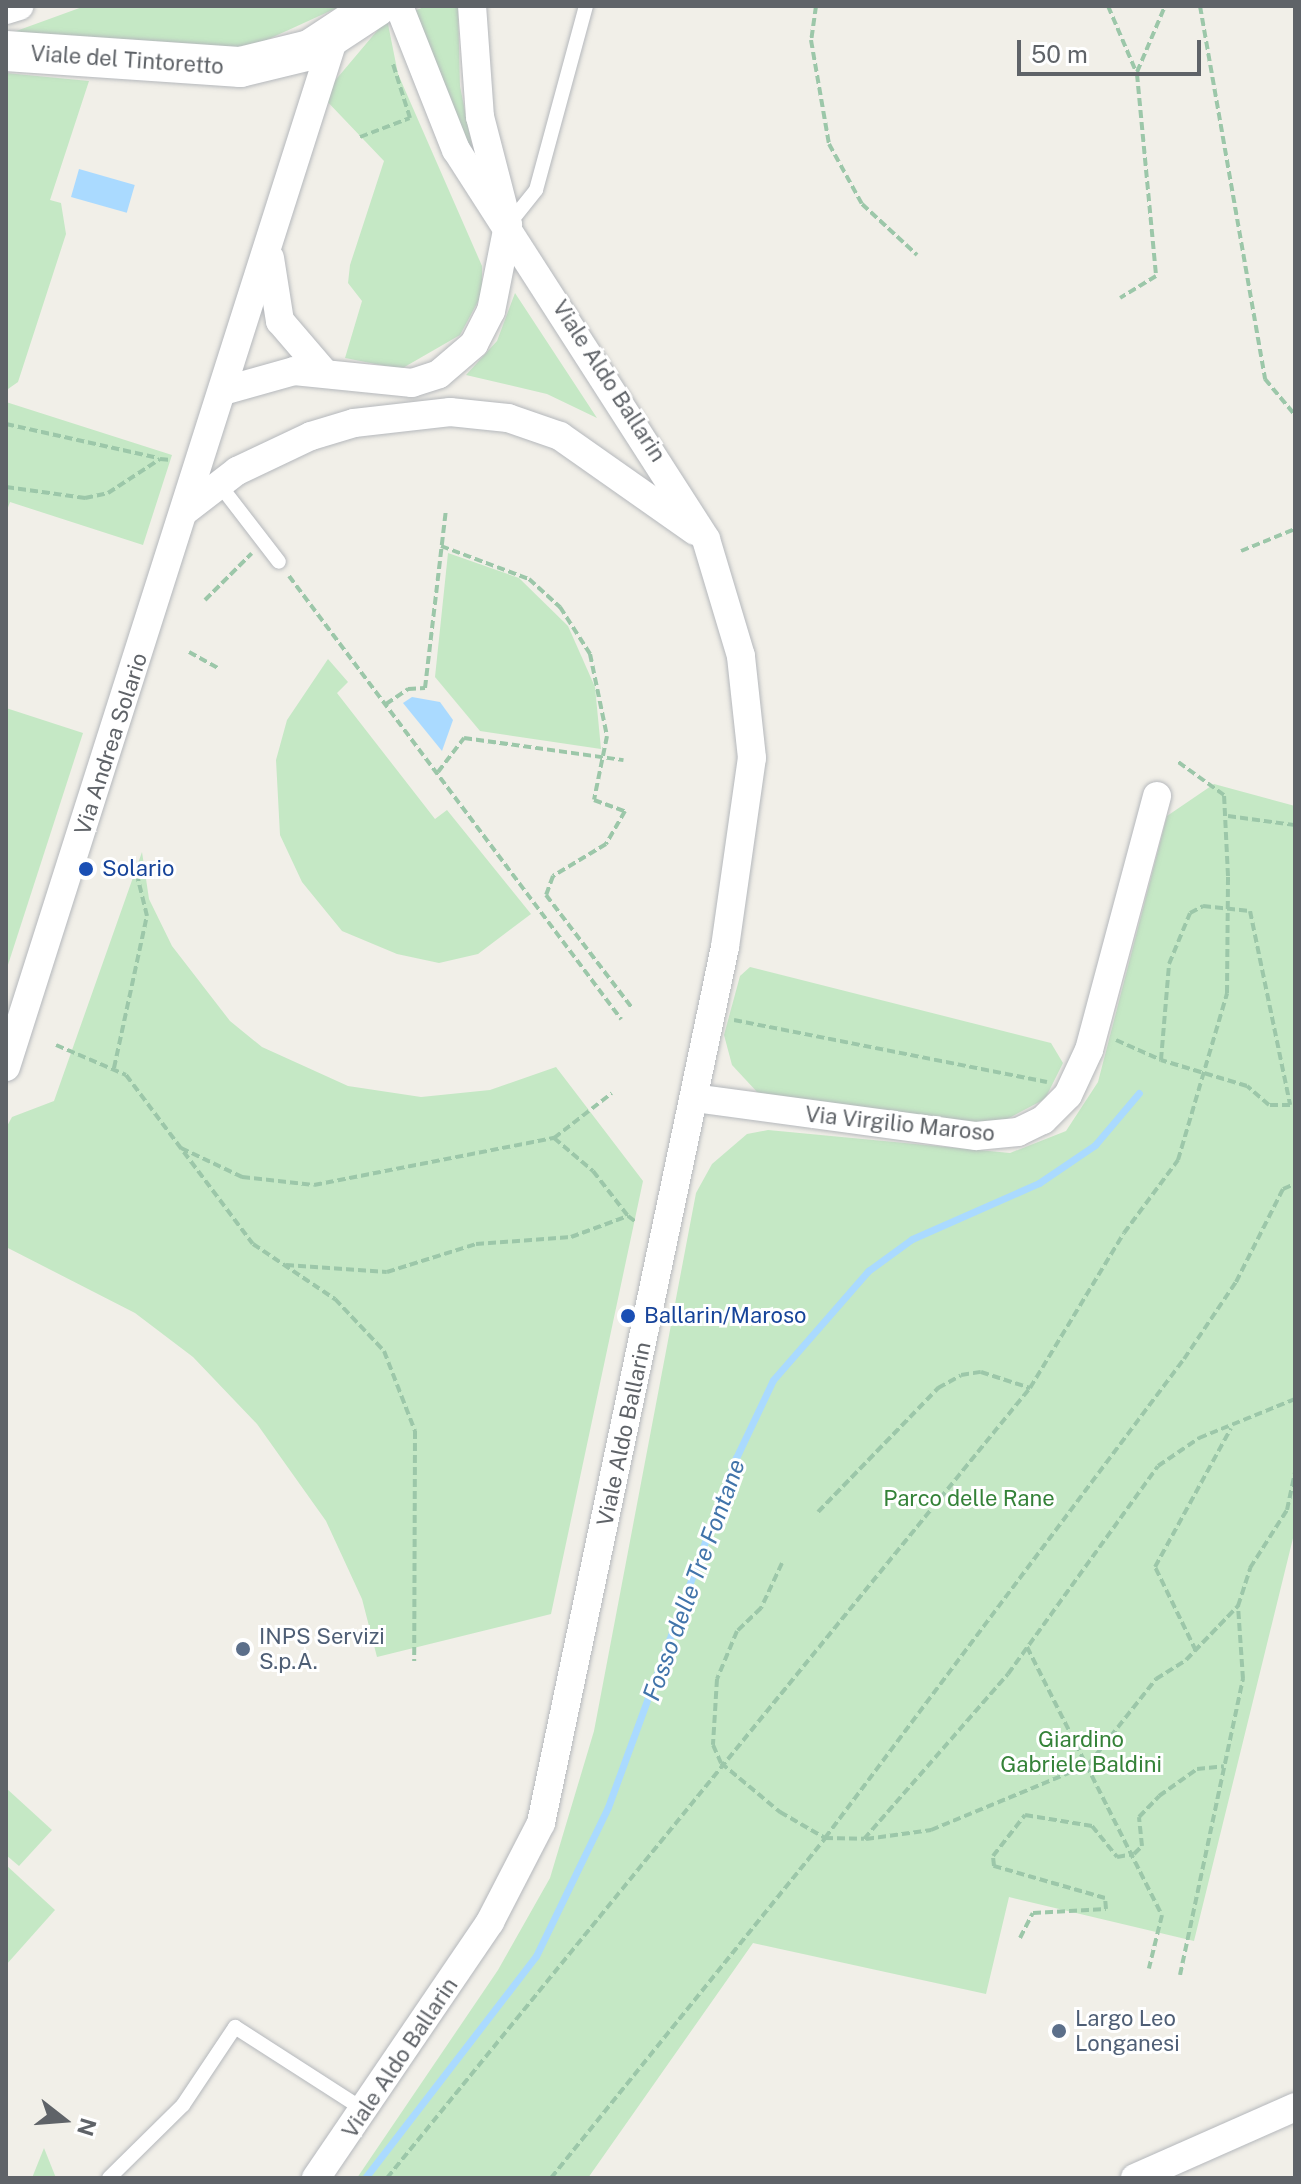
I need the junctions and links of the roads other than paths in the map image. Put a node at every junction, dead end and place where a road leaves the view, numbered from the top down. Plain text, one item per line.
1 (19, 6) edge
2 (399, 6) edge
3 (472, 6) edge
4 (586, 6) edge
5 (6, 10) edge
6 (357, 19) edge
7 (6, 51) edge
8 (508, 225) junction
9 (270, 235) junction
10 (323, 371) junction
11 (223, 391) junction
12 (219, 484) junction
13 (185, 511) junction
14 (706, 539) junction
15 (279, 562) road end
16 (1157, 796) dead end
17 (6, 1067) edge
18 (694, 1098) junction
19 (1295, 2107) edge
20 (367, 2111) junction
21 (109, 2178) edge
22 (316, 2178) edge
23 (1135, 2178) edge

1 - 5 street
2 - 8 street, Viale Aldo Ballarin
3 - 8 street, Viale Aldo Ballarin
4 - 8 lane
6 - 7 main road, Viale del Tintoretto
6 - 9 street, Via Andrea Solario
8 - 10 street, Viale Aldo Ballarin
8 - 14 street, Viale Aldo Ballarin
9 - 10 street
9 - 11 street, Via Andrea Solario
10 - 11 street, Viale Aldo Ballarin
11 - 13 street, Via Andrea Solario
12 - 13 street
12 - 14 street, Viale Aldo Ballarin
12 - 15 lane
13 - 17 street, Via Andrea Solario
14 - 18 street, Viale Aldo Ballarin
16 - 18 street, Via Virgilio Maroso
18 - 20 street, Viale Aldo Ballarin
19 - 23 street
20 - 21 lane
20 - 22 street, Viale Aldo Ballarin

